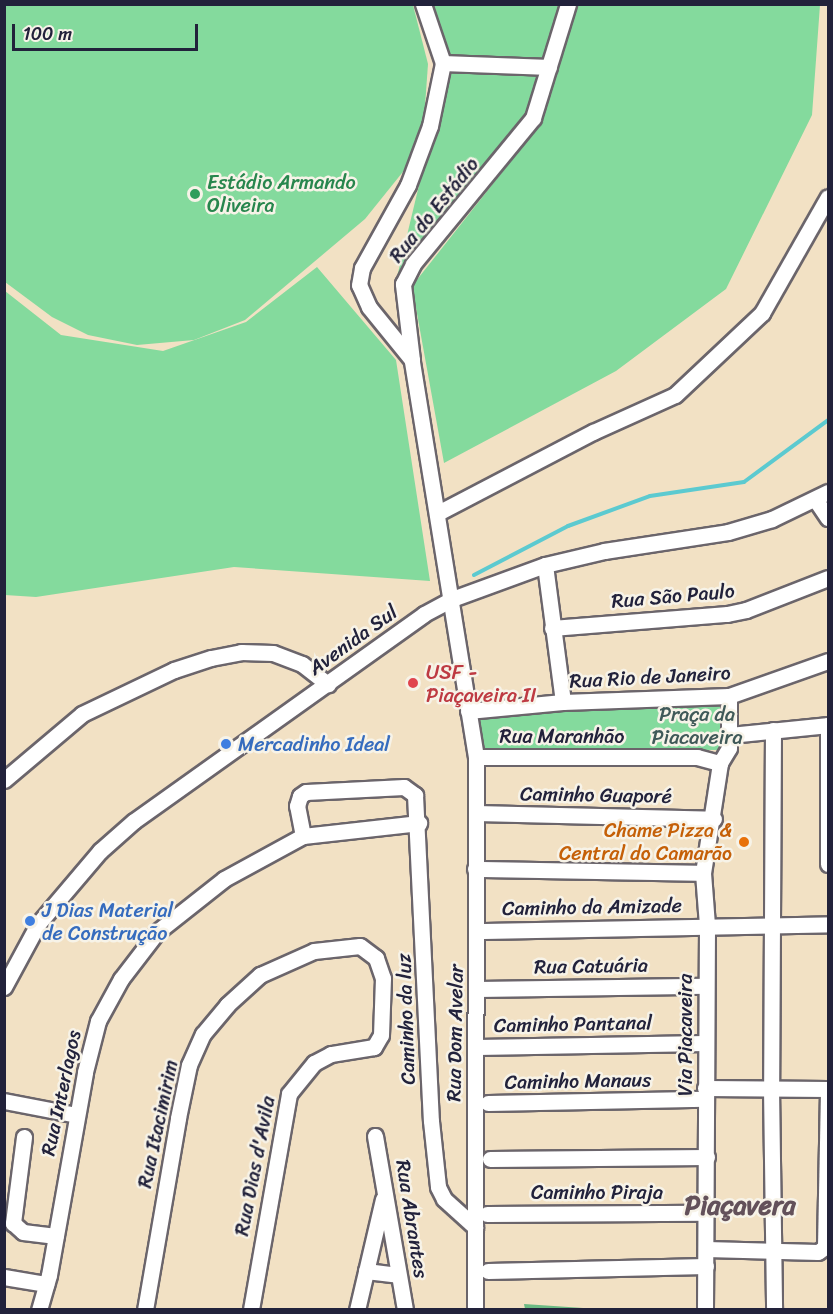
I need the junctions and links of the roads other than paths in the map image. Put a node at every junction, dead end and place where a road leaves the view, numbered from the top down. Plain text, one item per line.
1 (423, 4) edge
2 (568, 4) edge
3 (443, 63) junction
4 (549, 66) junction
5 (828, 197) edge
6 (412, 360) junction
7 (822, 495) edge
8 (438, 513) junction
9 (828, 518) edge
10 (545, 565) junction
11 (828, 578) edge
12 (452, 599) junction
13 (552, 628) junction
14 (828, 661) edge
15 (328, 684) junction
16 (729, 696) junction
17 (563, 702) junction
18 (468, 711) junction
19 (828, 725) edge
20 (773, 730) junction
21 (730, 735) junction
22 (476, 757) junction
23 (720, 763) junction
24 (4, 780) edge
25 (476, 813) junction
26 (714, 819) junction
27 (419, 823) junction
28 (303, 836) junction
29 (828, 864) edge
30 (475, 869) junction
31 (703, 873) junction
32 (828, 924) edge
33 (706, 925) junction
34 (772, 926) junction
35 (478, 931) junction
36 (383, 978) joint
37 (706, 986) junction
38 (4, 987) edge
39 (477, 989) junction
40 (705, 1043) junction
41 (477, 1047) junction
42 (771, 1088) junction
43 (828, 1089) edge
44 (705, 1094) junction
45 (828, 1095) edge
46 (4, 1101) edge
47 (488, 1104) dead end
48 (77, 1114) junction
49 (375, 1136) dead end
50 (24, 1137) dead end
51 (707, 1157) junction
52 (490, 1159) dead end
53 (385, 1190) junction
54 (706, 1213) junction
55 (487, 1214) dead end
56 (475, 1227) junction
57 (56, 1236) junction
58 (706, 1249) junction
59 (772, 1251) junction
60 (706, 1266) junction
61 (488, 1270) dead end
62 (366, 1271) junction
63 (399, 1275) junction
64 (4, 1277) edge
65 (46, 1284) junction
66 (39, 1310) edge
67 (145, 1310) edge
68 (251, 1310) edge
69 (357, 1310) edge
70 (405, 1310) edge
71 (475, 1310) edge
72 (705, 1310) edge
73 (774, 1310) edge

1 - 3 street
2 - 4 street, Rua do Estádio
3 - 4 street
3 - 6 street
4 - 6 street, Rua do Estádio
5 - 8 street
6 - 8 street, Rua do Estádio
7 - 9 street
7 - 10 street, Avenida Sul
8 - 12 street, Rua do Estádio
10 - 12 street, Avenida Sul
10 - 13 street
11 - 13 street, Rua São Paulo
12 - 15 street, Avenida Sul
12 - 18 street, Rua do Estádio
13 - 17 street
14 - 16 street, Rua Rio de Janeiro
15 - 24 street
15 - 38 street, Avenida Sul
16 - 17 street, Rua Rio de Janeiro
16 - 21 street
17 - 18 street, Rua Rio de Janeiro
18 - 22 street, Rua Dom Avelar
19 - 20 street
19 - 29 street
20 - 21 street
20 - 34 street
21 - 23 street, Via Piacaveira
22 - 23 street, Rua Maranhão
22 - 25 street, Rua Dom Avelar
23 - 26 street, Via Piacaveira
25 - 26 street, Caminho Guaporé
25 - 30 street, Rua Dom Avelar
26 - 31 street, Via Piacaveira
27 - 28 street, Rua Interlagos
27 - 28 street, Caminho da luz
27 - 56 street, Caminho da luz
28 - 48 street, Rua Interlagos
30 - 31 street
30 - 35 street, Rua Dom Avelar
31 - 33 street, Via Piacaveira
32 - 34 street, Caminho da Amizade
33 - 34 street, Caminho da Amizade
33 - 35 street, Caminho da Amizade
33 - 37 street, Via Piacaveira
34 - 42 street
35 - 39 street, Rua Dom Avelar
36 - 67 street, Rua Itacimirim
36 - 68 street, Rua Dias d'Avila
37 - 39 street, Rua Catuária
37 - 40 street, Via Piacaveira
39 - 41 street, Rua Dom Avelar
40 - 41 street, Caminho Pantanal
40 - 44 street, Via Piacaveira
41 - 56 street, Rua Dom Avelar
42 - 43 street, Caminho Manaus
42 - 44 street, Caminho Manaus
42 - 59 street
44 - 47 street, Caminho Manaus
44 - 51 street, Via Piacaveira
45 - 59 street
46 - 48 street
48 - 57 street, Rua Interlagos
49 - 53 street, Rua Abrantes
50 - 57 street
51 - 52 street
51 - 54 street, Via Piacaveira
53 - 62 street
53 - 63 street, Rua Abrantes
54 - 55 street, Caminho Piraja
54 - 58 street, Via Piacaveira
56 - 71 street, Rua Dom Avelar
57 - 65 street, Rua Interlagos
58 - 59 street
58 - 60 street, Via Piacaveira
59 - 73 street
60 - 61 street
60 - 72 street, Via Piacaveira
62 - 63 street
62 - 69 street
63 - 70 street, Rua Abrantes
64 - 65 street
65 - 66 street, Rua Interlagos

